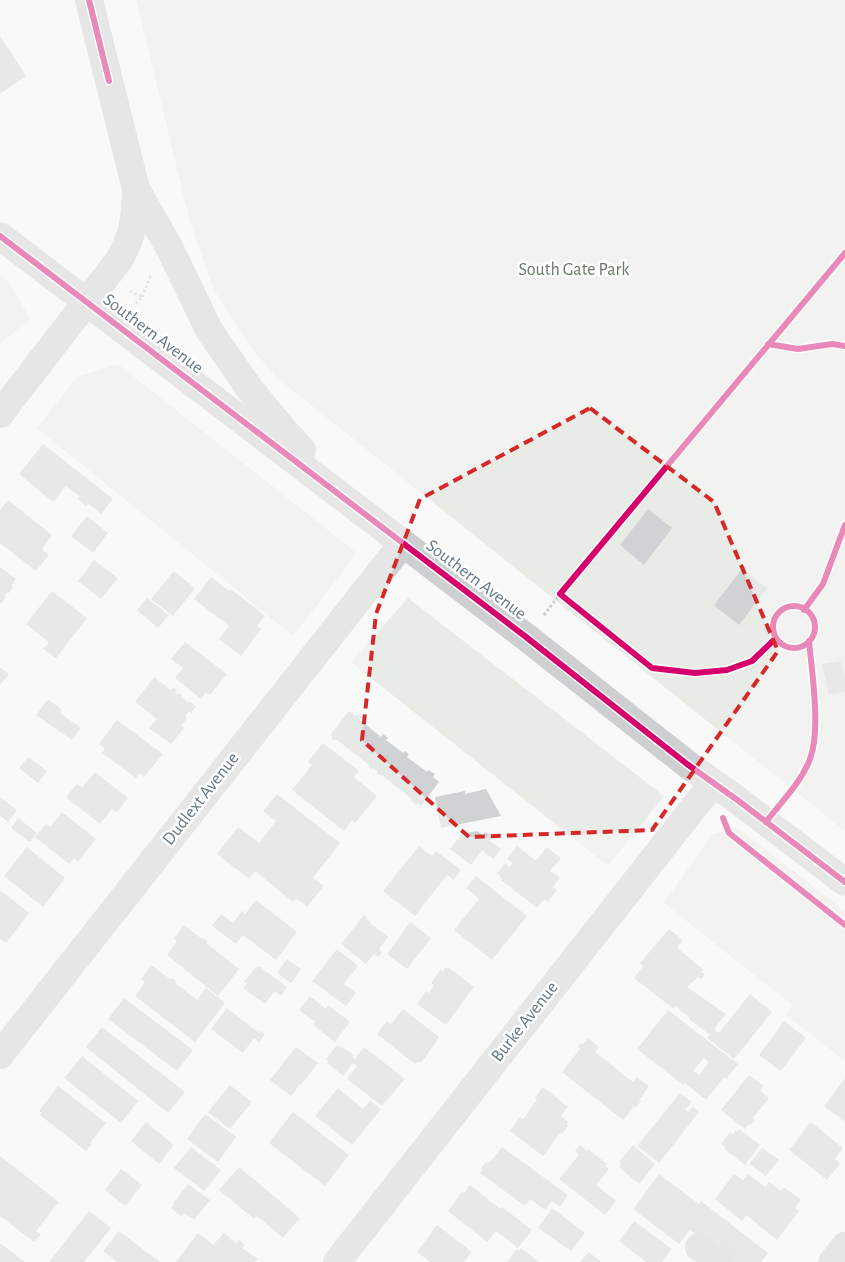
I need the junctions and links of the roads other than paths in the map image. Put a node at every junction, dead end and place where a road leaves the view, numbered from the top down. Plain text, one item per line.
1 (89, 0) edge
2 (136, 189) junction
3 (0, 236) edge
4 (87, 303) junction
5 (0, 414) edge
6 (353, 504) junction
7 (402, 543) junction
8 (713, 783) junction
9 (845, 882) edge
10 (0, 1055) edge
11 (845, 1246) edge
12 (337, 1262) edge
13 (832, 1262) edge

1 - 2 street, Southern Avenue
2 - 4 street, Southern Avenue
2 - 6 street, Southern Avenue
3 - 4 street
4 - 5 street
4 - 6 street, Southern Avenue
6 - 7 street, Southern Avenue
7 - 8 street, Southern Avenue
7 - 10 street, Dudlext Avenue
8 - 9 street, Southern Avenue
8 - 12 street, Burke Avenue
11 - 13 street

